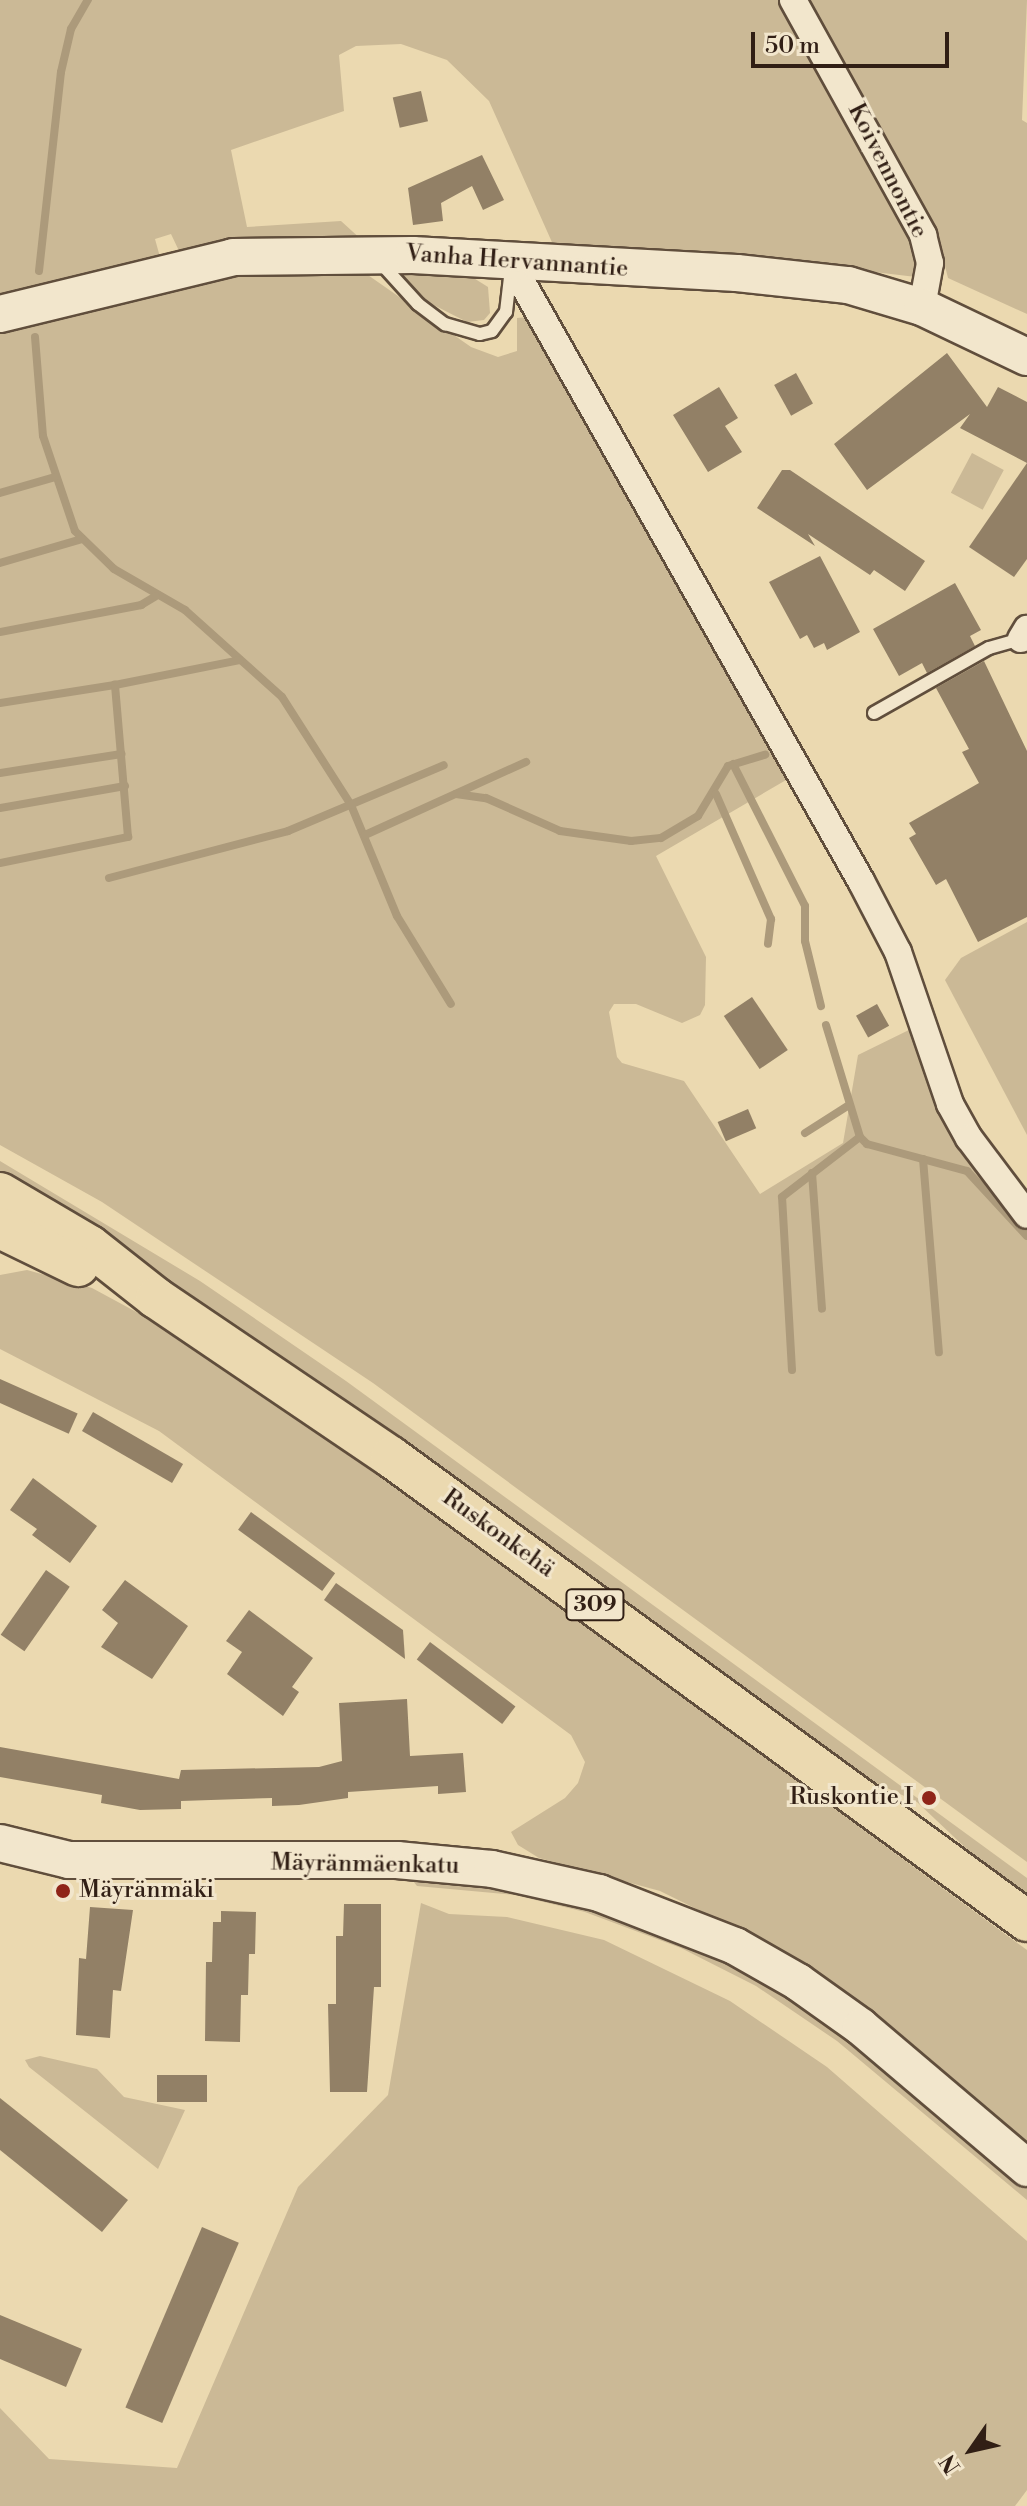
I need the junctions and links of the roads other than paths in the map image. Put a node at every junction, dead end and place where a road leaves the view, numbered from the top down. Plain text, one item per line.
1 (793, 0) edge
2 (374, 254) junction
3 (511, 263) junction
4 (922, 307) junction
5 (0, 314) edge
6 (1027, 357) edge
7 (1024, 634) edge
8 (874, 713) dead end
9 (0, 1193) edge
10 (1027, 1215) edge
11 (0, 1228) edge
12 (156, 1298) junction
13 (0, 1843) edge
14 (1027, 1921) edge
15 (1027, 2168) edge

1 - 4 street, Koivennontie
2 - 3 street, Vanha Hervannantie
2 - 3 lane
2 - 5 street, Vanha Hervannantie
3 - 4 street, Vanha Hervannantie
3 - 10 street
4 - 6 street, Vanha Hervannantie
7 - 8 lane
9 - 12 main road, Ruskonkehä / 309
11 - 12 main road, Ruskonkehä / 309
12 - 14 main road, Ruskonkehä / 309
13 - 15 street, Mäyränmäenkatu

